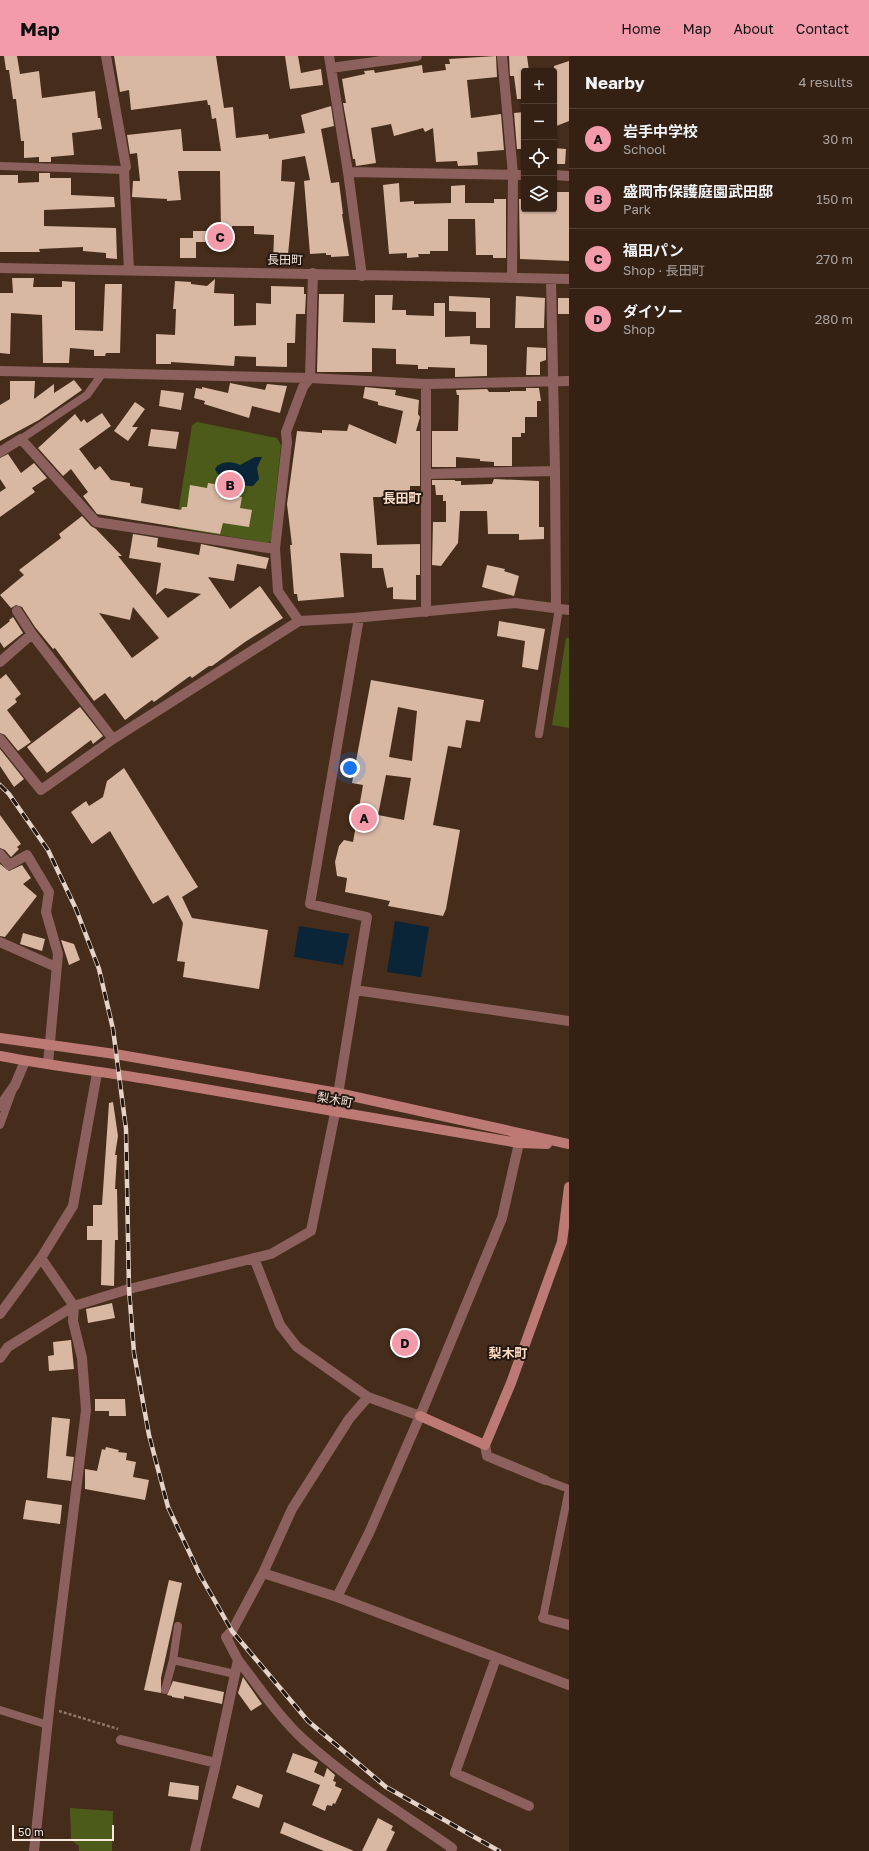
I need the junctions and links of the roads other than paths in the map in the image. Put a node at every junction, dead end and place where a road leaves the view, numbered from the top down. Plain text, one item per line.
1 (106, 56) edge
2 (329, 56) edge
3 (417, 56) edge
4 (502, 56) edge
5 (331, 68) junction
6 (0, 166) edge
7 (124, 170) junction
8 (348, 172) junction
9 (513, 174) junction
10 (521, 175) edge
11 (557, 176) edge
12 (569, 176) edge
13 (0, 268) edge
14 (129, 270) junction
15 (313, 273) junction
16 (362, 276) junction
17 (512, 278) junction
18 (551, 278) junction
19 (569, 279) edge
20 (0, 371) edge
21 (102, 374) junction
22 (310, 378) junction
23 (553, 380) junction
24 (569, 381) edge
25 (426, 384) junction
26 (21, 439) junction
27 (0, 452) edge
28 (556, 471) junction
29 (427, 474) junction
30 (275, 549) junction
31 (561, 608) edge
32 (17, 611) dead end
33 (426, 612) junction
34 (359, 618) junction
35 (299, 621) junction
36 (32, 634) junction
37 (0, 662) edge
38 (539, 734) dead end
39 (0, 739) edge
40 (113, 739) junction
41 (0, 854) edge
42 (0, 942) edge
43 (56, 967) junction
44 (355, 990) junction
45 (569, 1021) edge
46 (0, 1038) edge
47 (50, 1045) junction
48 (0, 1056) edge
49 (25, 1061) junction
50 (48, 1064) junction
51 (98, 1073) junction
52 (15, 1085) junction
53 (338, 1093) junction
54 (0, 1106) edge
55 (335, 1113) junction
56 (0, 1125) edge
57 (519, 1143) junction
58 (569, 1144) edge
59 (569, 1187) edge
60 (41, 1258) junction
61 (254, 1258) junction
62 (74, 1306) junction
63 (0, 1314) edge
64 (0, 1358) edge
65 (368, 1396) junction
66 (420, 1416) junction
67 (485, 1445) junction
68 (545, 1480) joint
69 (569, 1489) edge
70 (263, 1573) junction
71 (337, 1598) junction
72 (543, 1618) joint
73 (569, 1625) edge
74 (178, 1626) dead end
75 (496, 1658) junction
76 (173, 1660) junction
77 (238, 1660) junction
78 (236, 1674) junction
79 (569, 1685) edge
80 (165, 1690) dead end
81 (0, 1710) edge
82 (48, 1725) junction
83 (121, 1740) road end
84 (216, 1763) junction
85 (529, 1806) dead end
86 (34, 1851) edge
87 (195, 1851) edge
88 (451, 1851) edge

1 - 7 street
2 - 5 street
3 - 5 street
4 - 9 street
5 - 8 street
6 - 7 lane
7 - 14 street
8 - 9 street
8 - 16 street
9 - 10 street
9 - 17 street
11 - 12 street
13 - 14 street, 長田町
14 - 15 street, 長田町
15 - 16 street, 長田町
15 - 22 street
16 - 17 street, 長田町
17 - 18 street, 長田町
18 - 19 street, 長田町
18 - 23 street
20 - 21 street
21 - 22 street
21 - 26 lane
22 - 25 street
22 - 30 street
23 - 24 street
23 - 25 street
23 - 28 street
25 - 29 street
26 - 27 street
26 - 30 street
28 - 29 street
28 - 31 street
29 - 33 street
30 - 35 street
31 - 33 street
31 - 38 lane
32 - 36 street
33 - 34 street
34 - 35 street
34 - 44 street
35 - 40 street
36 - 37 street
36 - 40 street
39 - 40 street
41 - 43 street
42 - 43 street
43 - 47 street
44 - 45 street
44 - 53 street
46 - 47 street
47 - 50 street
47 - 53 street
48 - 49 street, 梨木町
49 - 50 street, 梨木町
49 - 52 street
50 - 51 street, 梨木町
51 - 55 street, 梨木町
51 - 60 street
52 - 54 street
52 - 56 lane
53 - 55 street
53 - 58 street
55 - 57 street, 梨木町
55 - 61 street
57 - 58 street, 梨木町
57 - 66 street
59 - 67 street
60 - 62 street
60 - 63 street
61 - 62 street
61 - 65 street
62 - 64 street
62 - 82 street
65 - 66 street
65 - 70 street
66 - 67 street
66 - 71 street
67 - 68 street
68 - 69 lane
69 - 72 lane
70 - 71 street
70 - 77 street
71 - 75 street
72 - 73 street
74 - 76 lane
75 - 79 street
75 - 85 street
76 - 78 lane
76 - 80 lane
77 - 78 street
77 - 88 street
78 - 84 street
81 - 82 lane
82 - 86 street
83 - 84 street
84 - 87 street

